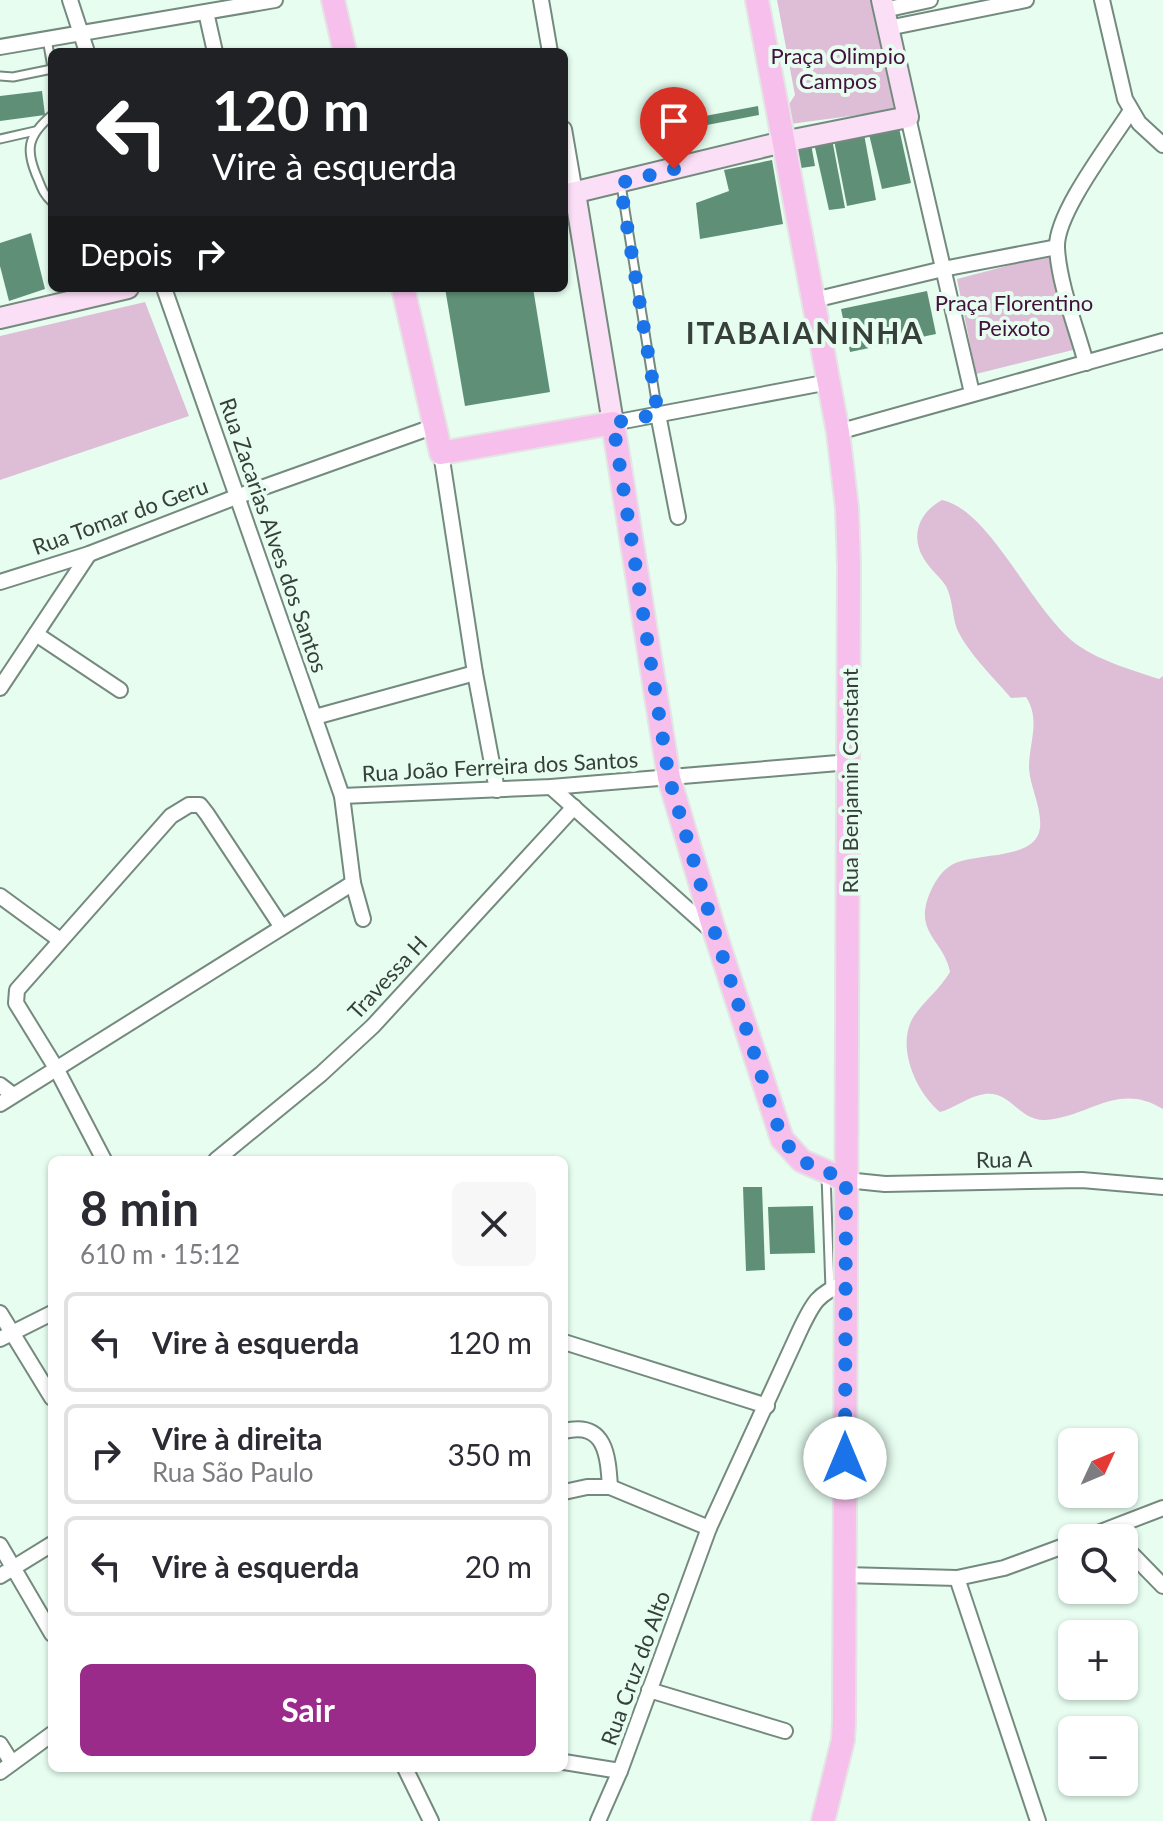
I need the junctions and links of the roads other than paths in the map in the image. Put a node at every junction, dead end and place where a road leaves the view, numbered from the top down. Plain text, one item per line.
1 (70, 0) edge
2 (275, 0) edge
3 (333, 0) edge
4 (541, 0) edge
5 (757, 0) edge
6 (930, 0) edge
7 (1026, 0) edge
8 (1102, 0) edge
9 (206, 12) junction
10 (885, 13) edge
11 (81, 34) junction
12 (47, 39) junction
13 (0, 47) edge
14 (49, 48) edge
15 (86, 48) edge
16 (214, 48) edge
17 (344, 48) edge
18 (549, 48) edge
19 (48, 69) edge
20 (0, 76) edge
21 (1130, 112) junction
22 (908, 117) junction
23 (48, 119) edge
24 (35, 131) junction
25 (0, 139) edge
26 (783, 142) junction
27 (1163, 145) edge
28 (568, 172) edge
29 (620, 183) junction
30 (570, 194) edge
31 (48, 198) edge
32 (1057, 247) junction
33 (943, 269) junction
34 (111, 292) edge
35 (165, 292) edge
36 (404, 292) edge
37 (814, 300) junction
38 (0, 318) edge
39 (1163, 341) edge
40 (1086, 363) junction
41 (829, 382) junction
42 (972, 393) junction
43 (658, 414) junction
44 (613, 423) junction
45 (435, 426) junction
46 (838, 432) junction
47 (441, 453) junction
48 (236, 497) junction
49 (678, 517) dead end
50 (89, 554) junction
51 (0, 582) edge
52 (36, 634) junction
53 (475, 673) junction
54 (0, 688) edge
55 (120, 690) dead end
56 (315, 717) junction
57 (850, 762) junction
58 (669, 778) junction
59 (551, 787) junction
60 (497, 790) junction
61 (342, 796) junction
62 (574, 807) junction
63 (353, 883) junction
64 (0, 896) edge
65 (363, 919) dead end
66 (281, 926) junction
67 (715, 933) junction
68 (60, 940) junction
69 (56, 1068) junction
70 (0, 1085) edge
71 (13, 1095) junction
72 (0, 1104) edge
73 (102, 1156) edge
74 (221, 1156) edge
75 (836, 1177) junction
76 (1163, 1187) edge
77 (838, 1286) junction
78 (0, 1313) edge
79 (48, 1315) edge
80 (6, 1336) edge
81 (568, 1343) edge
82 (48, 1393) edge
83 (767, 1406) junction
84 (568, 1431) edge
85 (610, 1487) junction
86 (568, 1491) edge
87 (1163, 1508) edge
88 (1131, 1524) edge
89 (709, 1528) junction
90 (0, 1545) edge
91 (48, 1546) edge
92 (1058, 1548) edge
93 (1138, 1560) edge
94 (14, 1567) junction
95 (845, 1575) junction
96 (0, 1576) edge
97 (957, 1578) junction
98 (1163, 1586) edge
99 (48, 1627) edge
100 (649, 1690) junction
101 (785, 1731) dead end
102 (48, 1737) edge
103 (843, 1740) junction
104 (0, 1744) edge
105 (568, 1763) edge
106 (6, 1767) edge
107 (620, 1771) junction
108 (407, 1772) edge
109 (431, 1821) edge
110 (598, 1821) edge
111 (823, 1821) edge
112 (838, 1821) edge
113 (1038, 1821) edge

1 - 11 street
2 - 9 street
3 - 17 main road
4 - 18 street
5 - 26 main road
6 - 10 street
7 - 10 street
8 - 21 street
9 - 11 street
9 - 16 street
10 - 22 main road
11 - 12 street
11 - 15 street
12 - 13 street
12 - 14 lane
19 - 20 lane
21 - 27 street
21 - 32 street
22 - 26 main road
22 - 33 street
23 - 24 lane
24 - 25 lane
24 - 31 lane
26 - 29 main road
26 - 37 main road, Rua Benjamin Constant
28 - 30 street
29 - 30 main road
29 - 43 lane
30 - 44 main road
32 - 33 street
32 - 40 street
33 - 37 street
33 - 42 street
34 - 38 main road
35 - 48 street, Rua Zacarias Alves dos Santos
36 - 45 main road
37 - 41 main road, Rua Benjamin Constant
39 - 40 street
40 - 42 street
41 - 43 street
41 - 46 main road, Rua Benjamin Constant
42 - 46 street
43 - 44 street
43 - 49 street
44 - 47 main road
44 - 58 main road
45 - 47 main road
45 - 48 street, Rua Tomar do Geru
46 - 57 main road, Rua Benjamin Constant
47 - 53 street
48 - 50 street, Rua Tomar do Geru
48 - 56 street, Rua Zacarias Alves dos Santos
50 - 51 street, Rua Tomar do Geru
50 - 52 street
52 - 54 street
52 - 55 street
53 - 56 street
53 - 60 street
56 - 61 street, Rua Zacarias Alves dos Santos
57 - 58 street, Rua João Ferreira dos Santos
57 - 75 main road, Rua Benjamin Constant
58 - 59 street, Rua João Ferreira dos Santos
58 - 67 main road
59 - 60 street, Rua João Ferreira dos Santos
59 - 62 street
60 - 61 street, Rua João Ferreira dos Santos
61 - 63 street, Rua Zacarias Alves dos Santos
62 - 67 street
62 - 74 street, Travessa H
63 - 65 street, Rua Zacarias Alves dos Santos
63 - 66 street
64 - 68 street
66 - 68 street
66 - 69 street
67 - 75 main road
68 - 69 street
69 - 71 street
69 - 73 street
70 - 71 street
71 - 72 street
75 - 76 street, Rua A
75 - 77 main road, Rua Benjamin Constant
77 - 83 street, Rua Cruz do Alto
77 - 95 main road, Rua Benjamin Constant
78 - 80 street
79 - 80 street
80 - 82 street
81 - 83 street
83 - 89 street, Rua Cruz do Alto
84 - 85 street
85 - 86 street
85 - 89 street
87 - 88 street
89 - 100 street, Rua Cruz do Alto
90 - 94 street
91 - 94 street
92 - 97 street
93 - 98 street
94 - 96 street
94 - 99 street
95 - 97 street
95 - 103 main road, Rua Benjamin Constant
97 - 113 street
100 - 101 street
100 - 107 street, Rua Cruz do Alto
102 - 106 street
103 - 111 main road
103 - 112 main road
104 - 106 street
105 - 107 street
107 - 110 street, Rua Cruz do Alto
108 - 109 street

